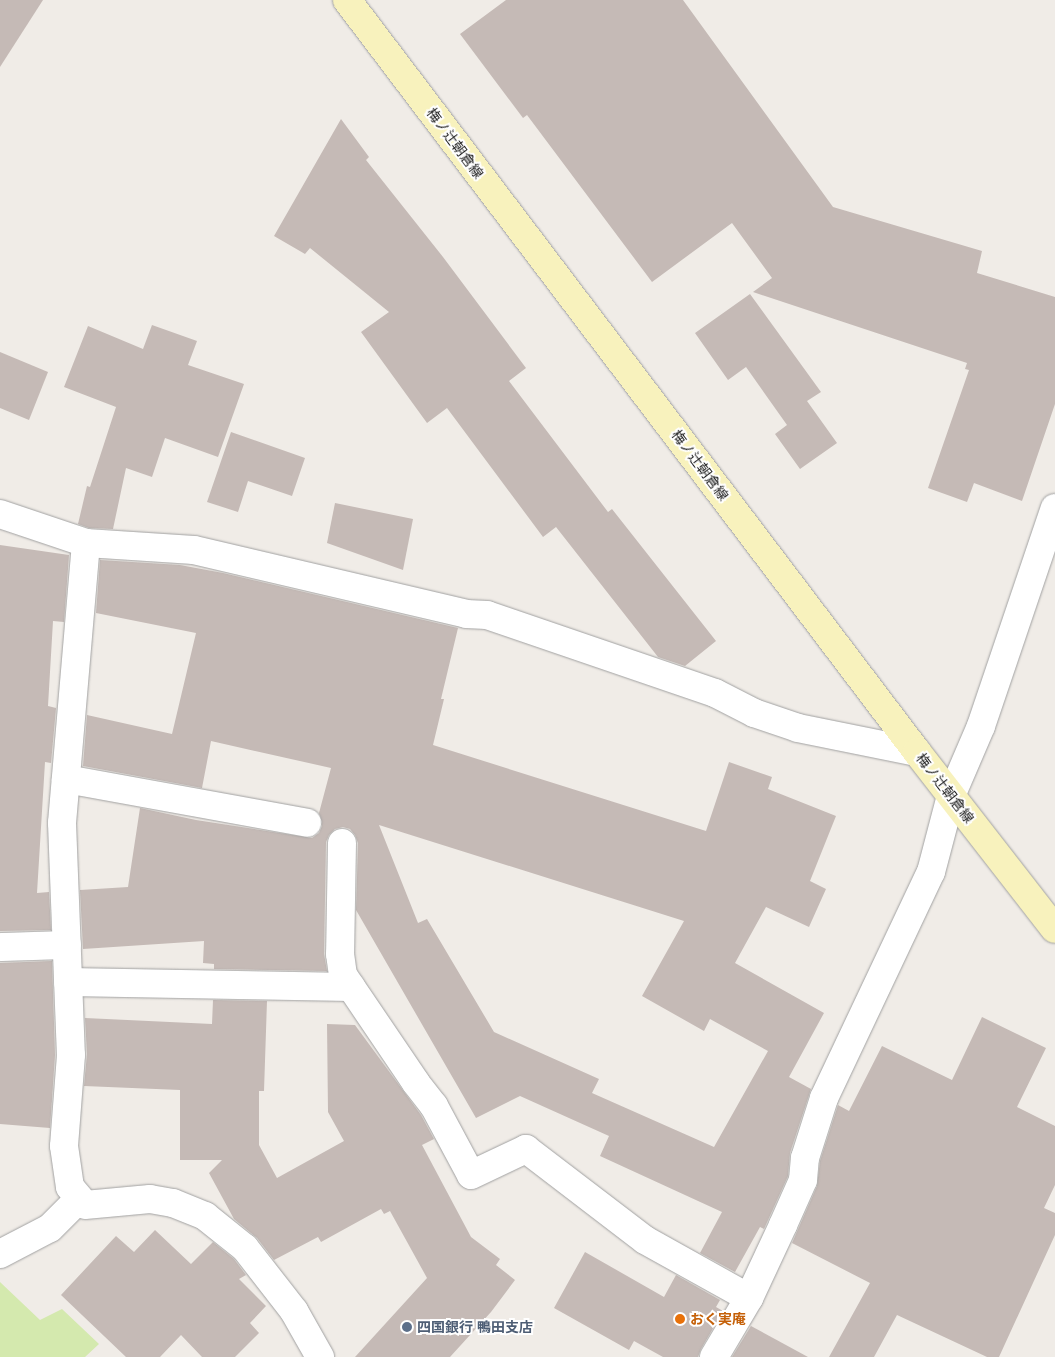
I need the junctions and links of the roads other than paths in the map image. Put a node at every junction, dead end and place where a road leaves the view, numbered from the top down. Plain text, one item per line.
1 (347, 0) edge
2 (1055, 508) edge
3 (0, 514) edge
4 (86, 543) junction
5 (917, 752) junction
6 (66, 780) junction
7 (951, 796) junction
8 (307, 823) dead end
9 (342, 843) dead end
10 (1055, 929) edge
11 (67, 946) junction
12 (0, 948) edge
13 (68, 982) junction
14 (351, 987) junction
15 (80, 1199) junction
16 (0, 1254) edge
17 (749, 1298) junction
18 (320, 1357) edge
19 (714, 1357) edge

1 - 5 main road, 梅ノ辻朝倉線
2 - 7 street
3 - 4 street
4 - 5 street
4 - 6 street
5 - 7 main road, 梅ノ辻朝倉線
6 - 8 street
6 - 11 street
7 - 10 main road, 梅ノ辻朝倉線
7 - 17 street
9 - 14 street
11 - 12 street
11 - 13 street
13 - 14 street
13 - 15 street
14 - 17 street
15 - 16 street
15 - 18 street
17 - 19 street

